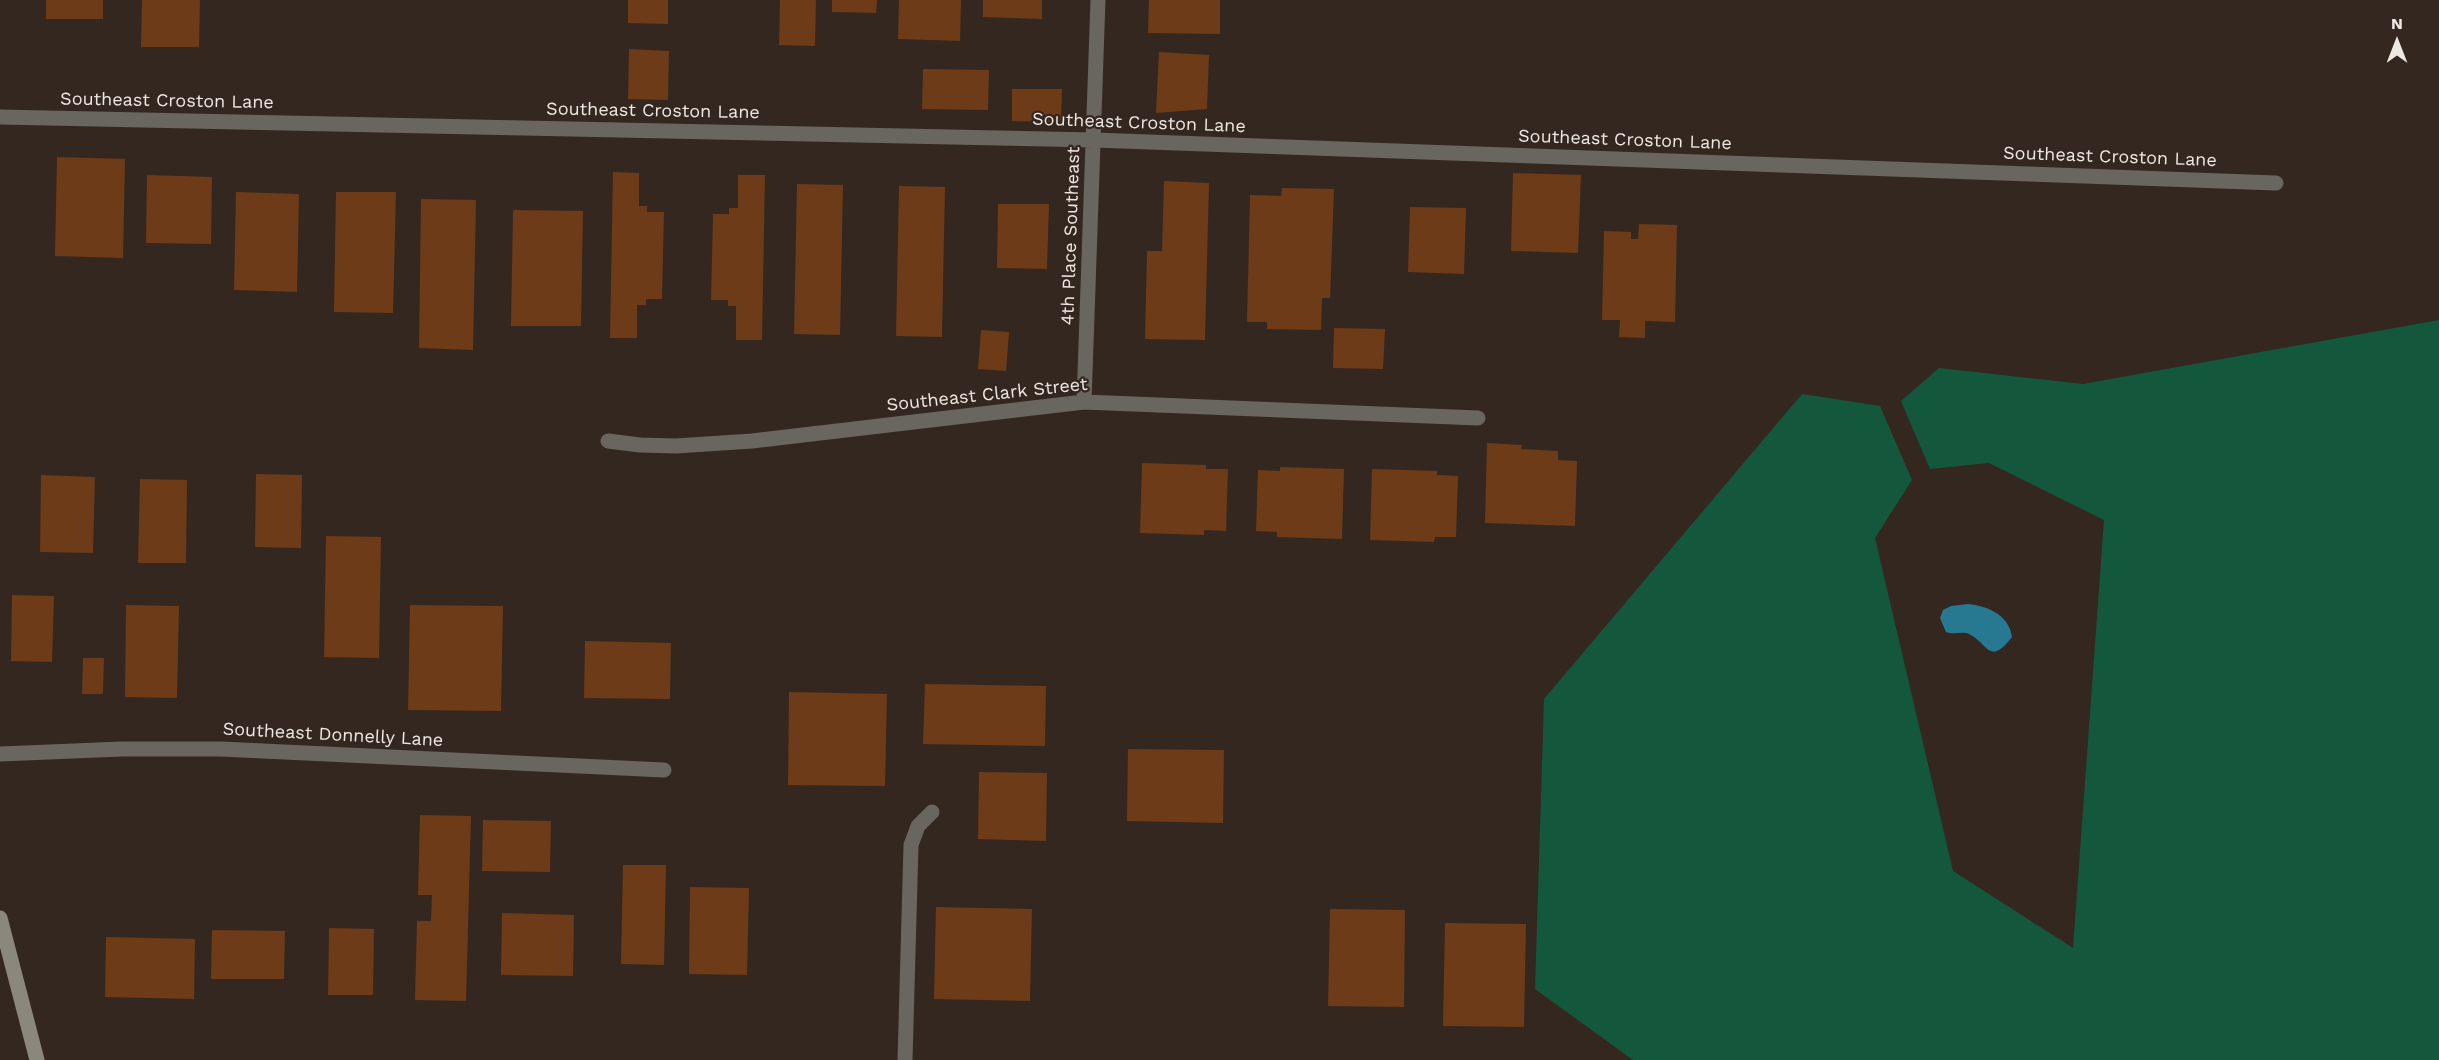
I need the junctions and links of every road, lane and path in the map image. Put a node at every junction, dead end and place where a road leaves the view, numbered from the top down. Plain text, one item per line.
1 (1098, 0) edge
2 (0, 117) edge
3 (1094, 140) junction
4 (2276, 183) dead end
5 (1084, 402) junction
6 (1478, 418) dead end
7 (608, 441) dead end
8 (0, 754) edge
9 (664, 770) dead end
10 (932, 812) dead end
11 (0, 918) edge
12 (37, 1060) edge
13 (905, 1060) edge

1 - 3 street, 4th Place Southeast
2 - 3 street, Southeast Croston Lane
3 - 4 street, Southeast Croston Lane
3 - 5 street, 4th Place Southeast
5 - 6 street, Southeast Clark Street
5 - 7 street, Southeast Clark Street
8 - 9 street, Southeast Donnelly Lane
10 - 13 street
11 - 12 street

